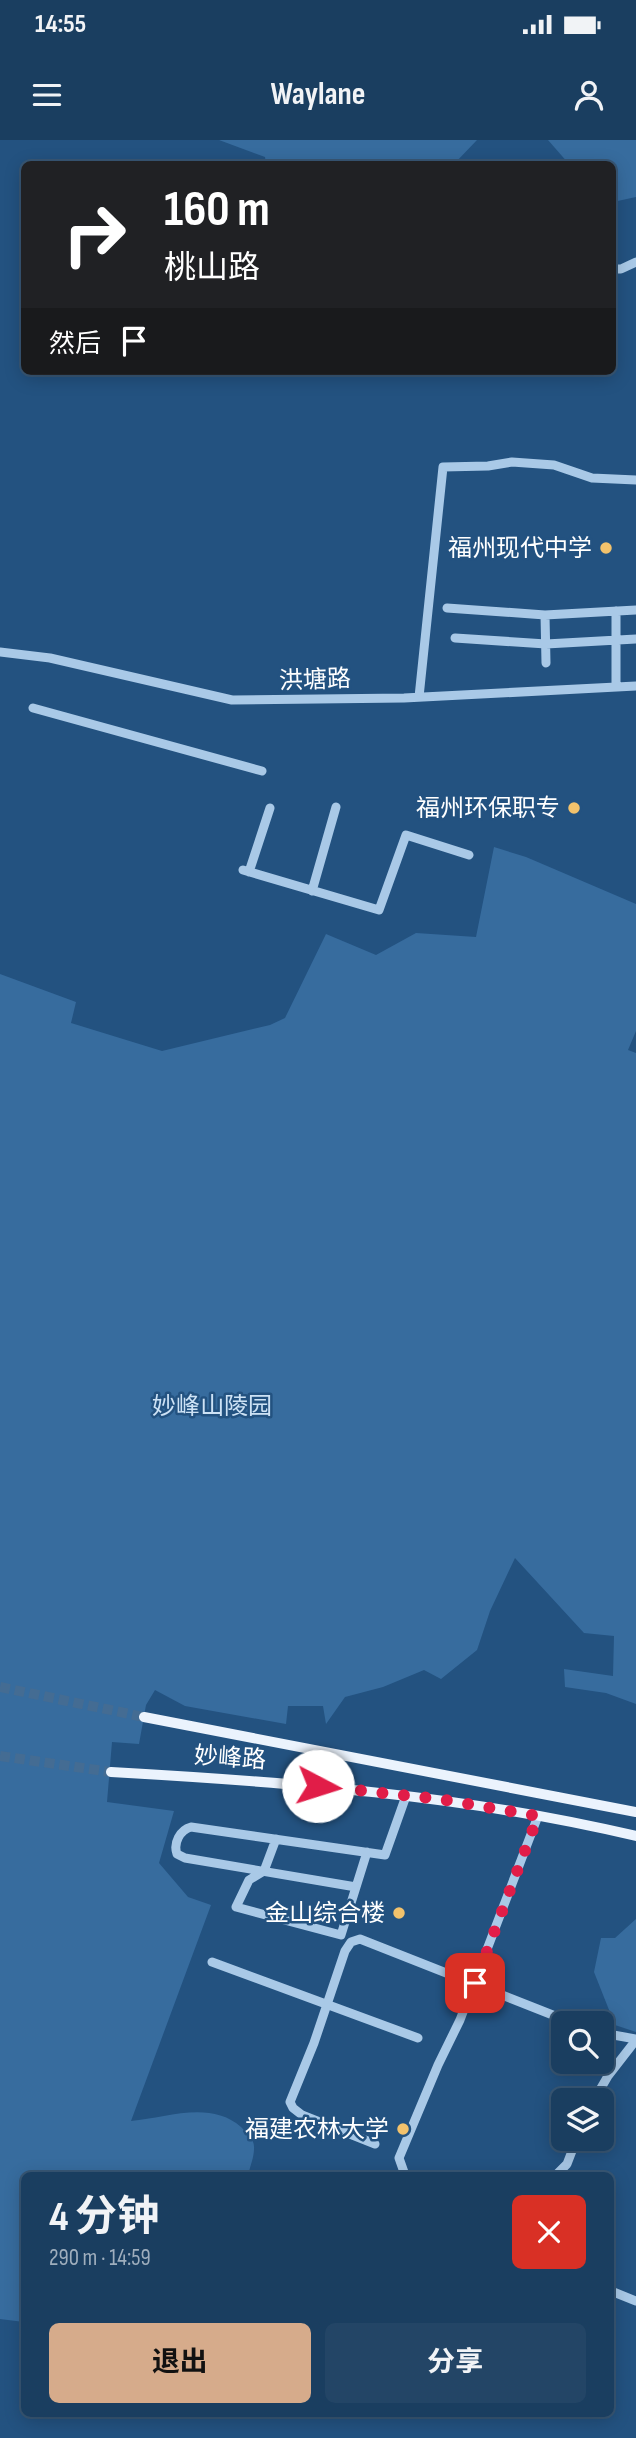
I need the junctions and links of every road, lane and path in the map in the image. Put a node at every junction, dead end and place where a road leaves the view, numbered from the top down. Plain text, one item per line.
1 (636, 262) edge
2 (616, 269) edge
3 (636, 480) edge
4 (447, 608) dead end
5 (636, 610) edge
6 (616, 611) junction
7 (545, 615) junction
8 (455, 638) dead end
9 (636, 639) edge
10 (616, 640) junction
11 (546, 644) junction
12 (0, 652) edge
13 (546, 663) dead end
14 (636, 686) edge
15 (616, 687) junction
16 (419, 697) junction
17 (33, 708) dead end
18 (262, 771) dead end
19 (336, 807) dead end
20 (270, 808) dead end
21 (469, 855) dead end
22 (312, 891) junction
23 (144, 1717) tunnel mouth
24 (111, 1772) tunnel mouth
25 (406, 1796) junction
26 (636, 1812) edge
27 (538, 1816) junction
28 (636, 1836) edge
29 (276, 1839) junction
30 (367, 1852) junction
31 (264, 1871) junction
32 (356, 1886) junction
33 (212, 1962) dead end
34 (475, 1983) junction
35 (327, 2004) junction
36 (551, 2014) edge
37 (614, 2035) edge
38 (418, 2038) dead end
39 (636, 2040) edge
40 (601, 2088) edge
41 (375, 2144) dead end
42 (572, 2151) edge
43 (404, 2172) edge
44 (559, 2172) edge
45 (614, 2292) edge
46 (636, 2301) edge

1 - 2 street
3 - 16 street
4 - 7 street
5 - 6 street
6 - 7 street
6 - 10 street
7 - 11 street
8 - 11 street
9 - 10 street
10 - 11 street
10 - 15 street
11 - 13 street
12 - 16 street, 洪塘路
14 - 15 street, 洪塘路
15 - 16 street, 洪塘路
17 - 18 street
19 - 22 street
20 - 22 street
21 - 22 street
23 - 26 main road, 妙峰路
24 - 25 main road, 妙峰路
25 - 27 main road, 妙峰路
25 - 30 street
27 - 28 main road, 妙峰路
27 - 34 street
29 - 30 street
29 - 31 street
29 - 31 street
30 - 32 street
31 - 32 street
31 - 32 street
33 - 35 street
34 - 35 street
34 - 36 street
34 - 43 street
35 - 38 street
35 - 41 street
37 - 39 street
39 - 40 street
42 - 44 street
45 - 46 street

